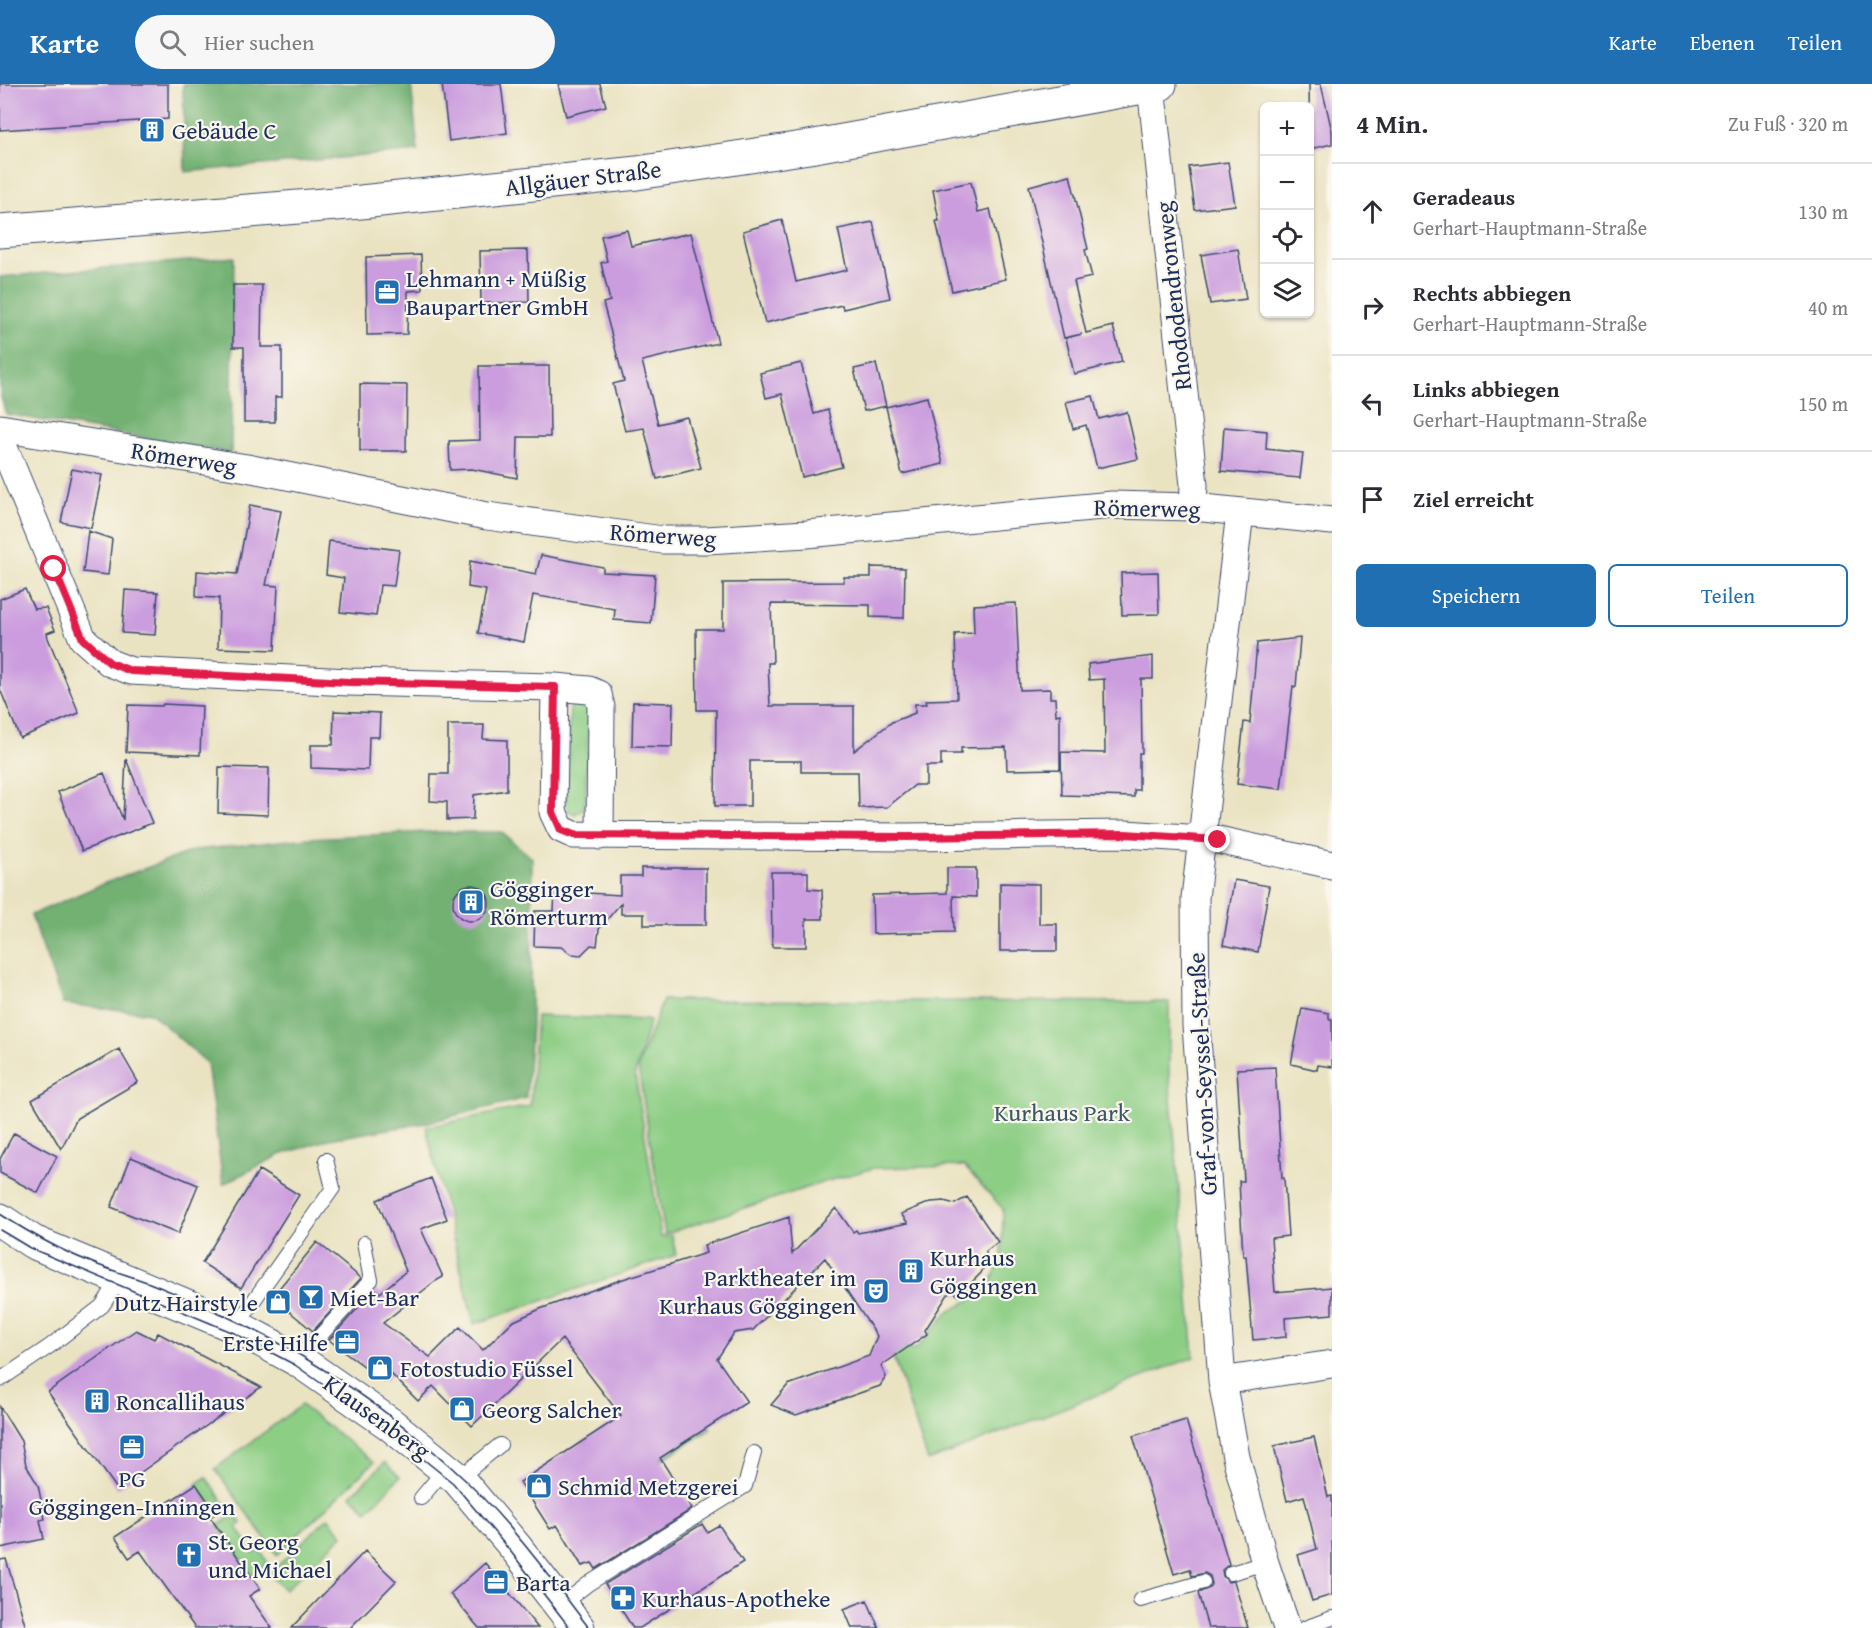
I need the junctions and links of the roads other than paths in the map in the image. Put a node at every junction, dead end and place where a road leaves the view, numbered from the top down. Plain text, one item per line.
1 (1155, 85) edge
2 (0, 231) edge
3 (0, 428) edge
4 (0, 438) edge
5 (1193, 507) junction
6 (1240, 512) junction
7 (1332, 521) edge
8 (555, 687) junction
9 (600, 836) junction
10 (1202, 838) junction
11 (1332, 865) edge
12 (326, 1160) dead end
13 (0, 1220) edge
14 (364, 1243) dead end
15 (120, 1279) junction
16 (237, 1327) junction
17 (298, 1360) junction
18 (1332, 1364) edge
19 (0, 1380) edge
20 (1222, 1381) junction
21 (500, 1445) dead end
22 (754, 1453) dead end
23 (452, 1474) junction
24 (421, 1498) dead end
25 (1265, 1563) junction
26 (1232, 1573) dead end
27 (1203, 1582) dead end
28 (1140, 1600) dead end
29 (569, 1616) edge
30 (1332, 1618) edge
31 (1287, 1628) edge
32 (1305, 1628) edge

1 - 2 main road, Allgäuer Straße
1 - 5 street, Rhododendronweg
3 - 5 street, Römerweg
4 - 8 street
5 - 6 street, Römerweg
6 - 7 street, Römerweg
6 - 10 street, Graf-von-Seyssel-Straße
8 - 9 street
8 - 9 street
9 - 10 street
10 - 11 street
10 - 20 street, Graf-von-Seyssel-Straße
12 - 16 lane
13 - 15 main road, Klausenberg
14 - 17 lane
15 - 16 main road, Klausenberg
15 - 19 lane
16 - 17 main road, Klausenberg
17 - 23 main road, Klausenberg
18 - 20 street
20 - 25 street, Graf-von-Seyssel-Straße
21 - 23 lane
22 - 29 lane
23 - 24 lane
23 - 29 main road, Klausenberg
25 - 26 lane
25 - 31 street, Graf-von-Seyssel-Straße
27 - 28 lane
30 - 32 lane

